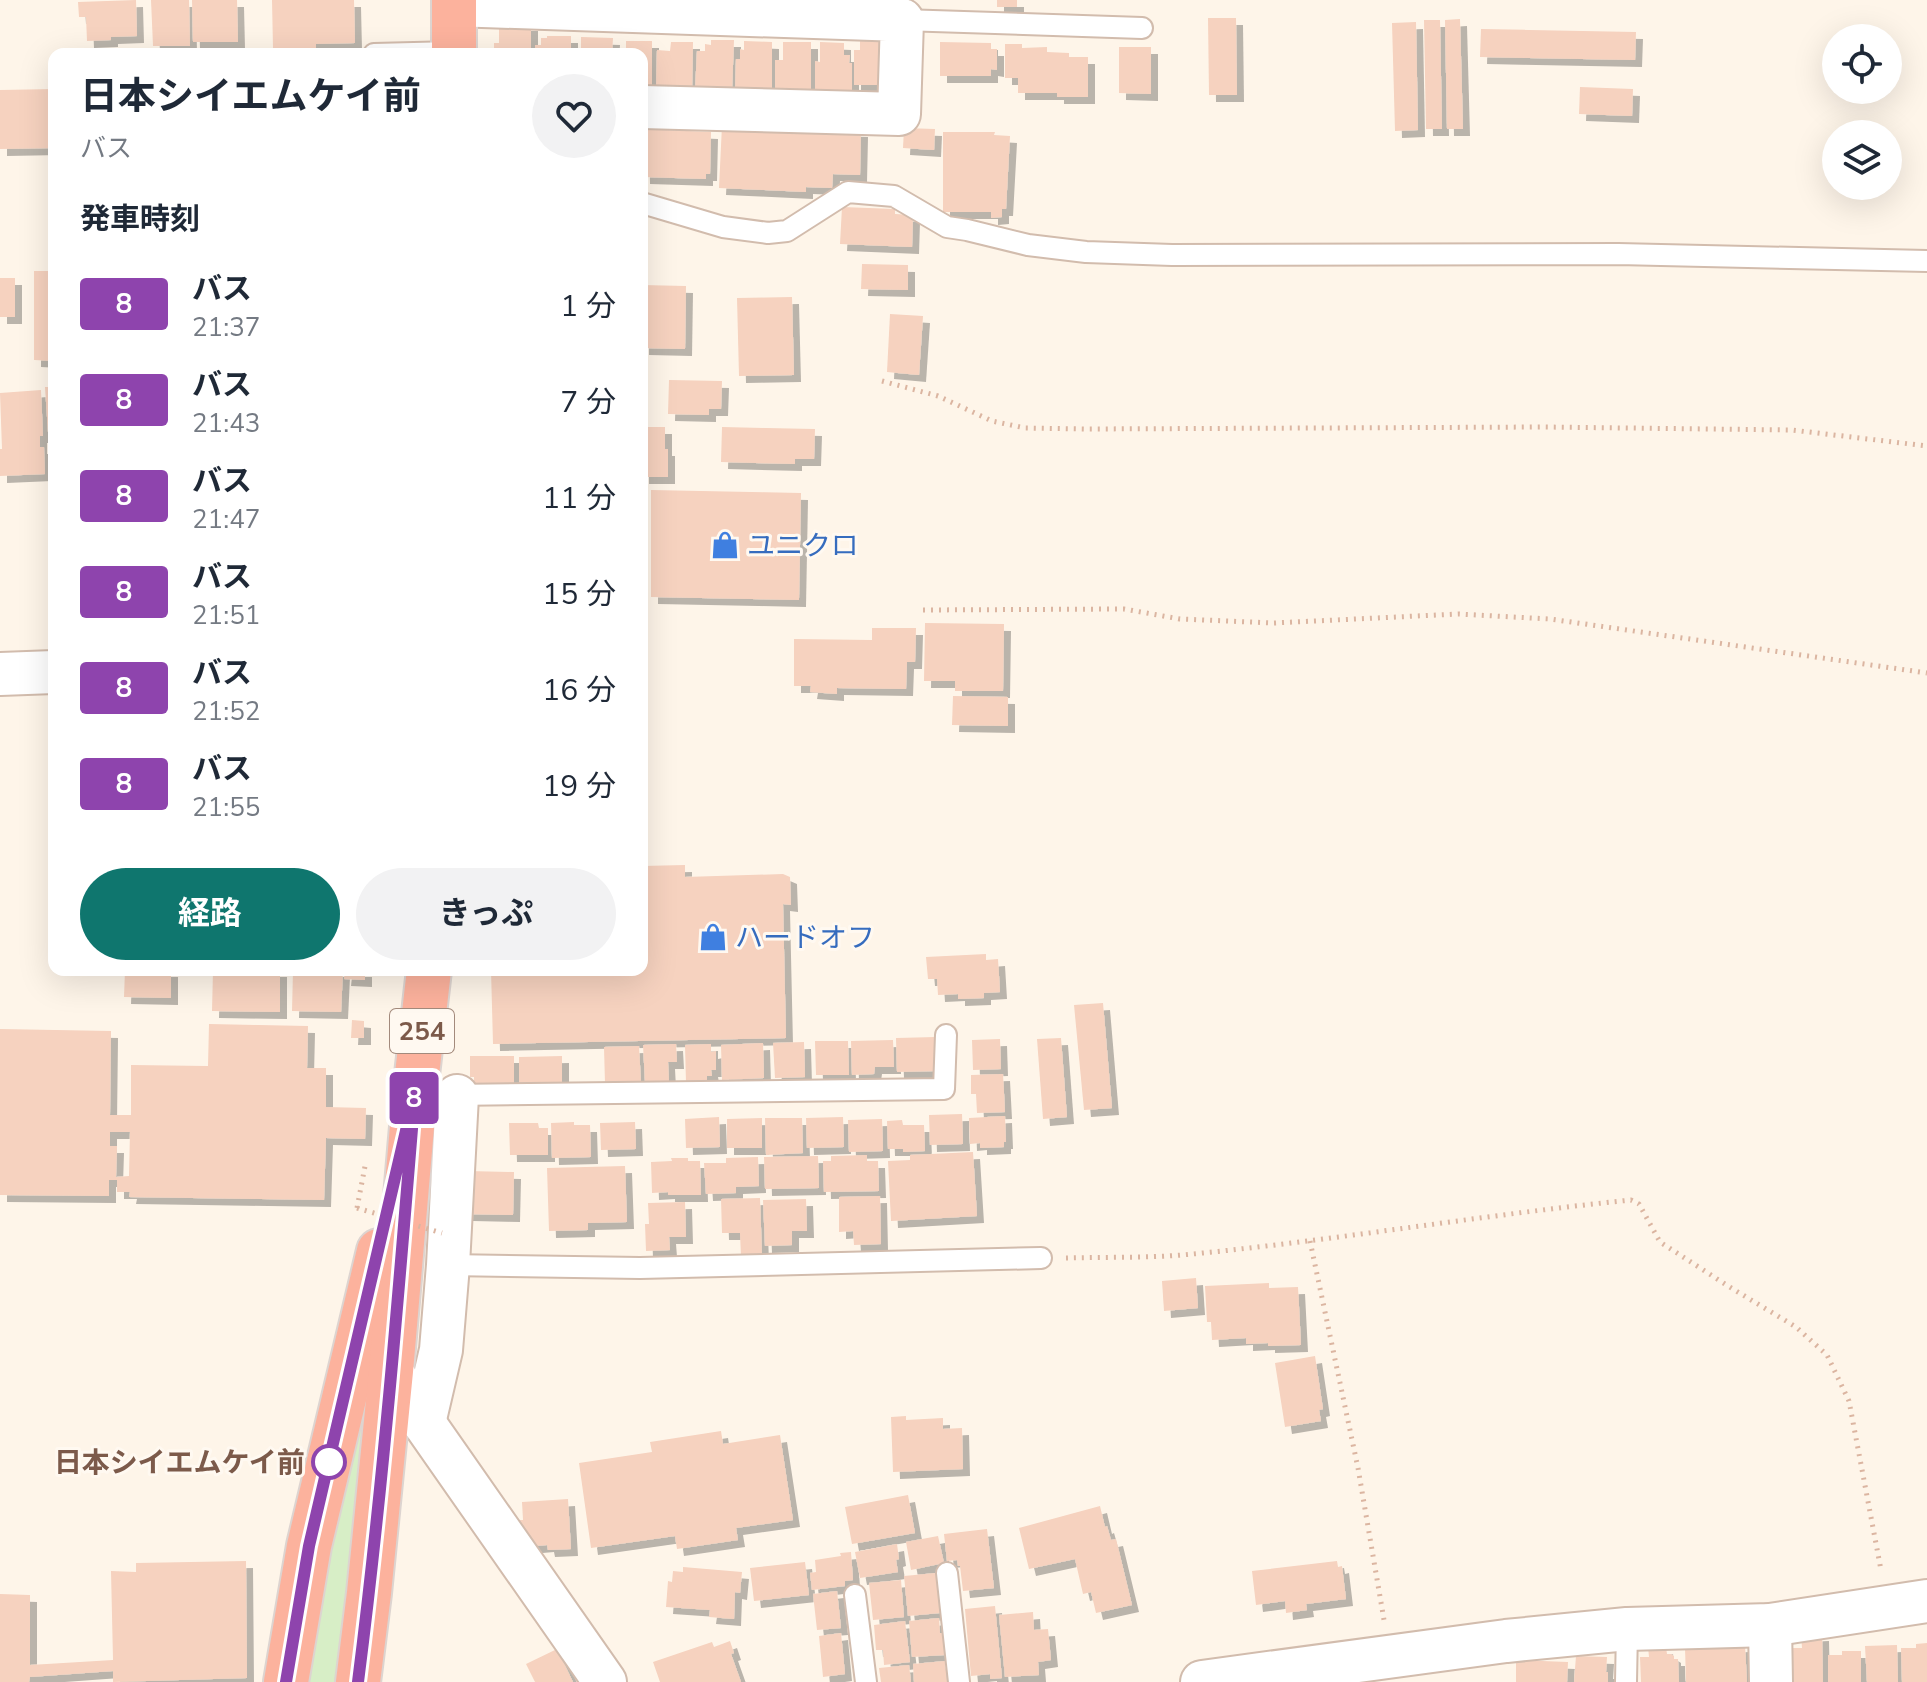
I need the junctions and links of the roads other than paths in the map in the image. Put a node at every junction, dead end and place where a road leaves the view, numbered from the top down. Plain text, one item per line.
1 (454, 3) edge
2 (902, 20) junction
3 (1142, 28) dead end
4 (454, 48) edge
5 (648, 107) edge
6 (648, 205) edge
7 (1927, 261) edge
8 (48, 672) edge
9 (0, 674) edge
10 (429, 976) edge
11 (946, 1035) dead end
12 (436, 1094) junction
13 (445, 1249) junction
14 (1041, 1258) road end
15 (391, 1371) junction
16 (424, 1423) junction
17 (947, 1573) dead end
18 (855, 1595) dead end
19 (1907, 1604) edge
20 (1770, 1625) junction
21 (1627, 1629) junction
22 (286, 1682) edge
23 (358, 1682) edge
24 (605, 1682) edge
25 (866, 1682) edge
26 (959, 1682) edge
27 (1205, 1682) edge
28 (1626, 1682) edge
29 (1771, 1682) edge

1 - 2 street
1 - 4 highway
2 - 3 lane
2 - 5 street
6 - 7 lane
8 - 9 street
10 - 12 highway, 254
11 - 12 lane
12 - 13 street
12 - 15 highway, 254
12 - 22 highway, 254
13 - 14 lane
13 - 16 street
15 - 16 street
15 - 23 highway, 254
16 - 24 street
17 - 26 lane
18 - 25 lane
19 - 20 street
20 - 21 street
20 - 29 street
21 - 27 street
21 - 28 lane

